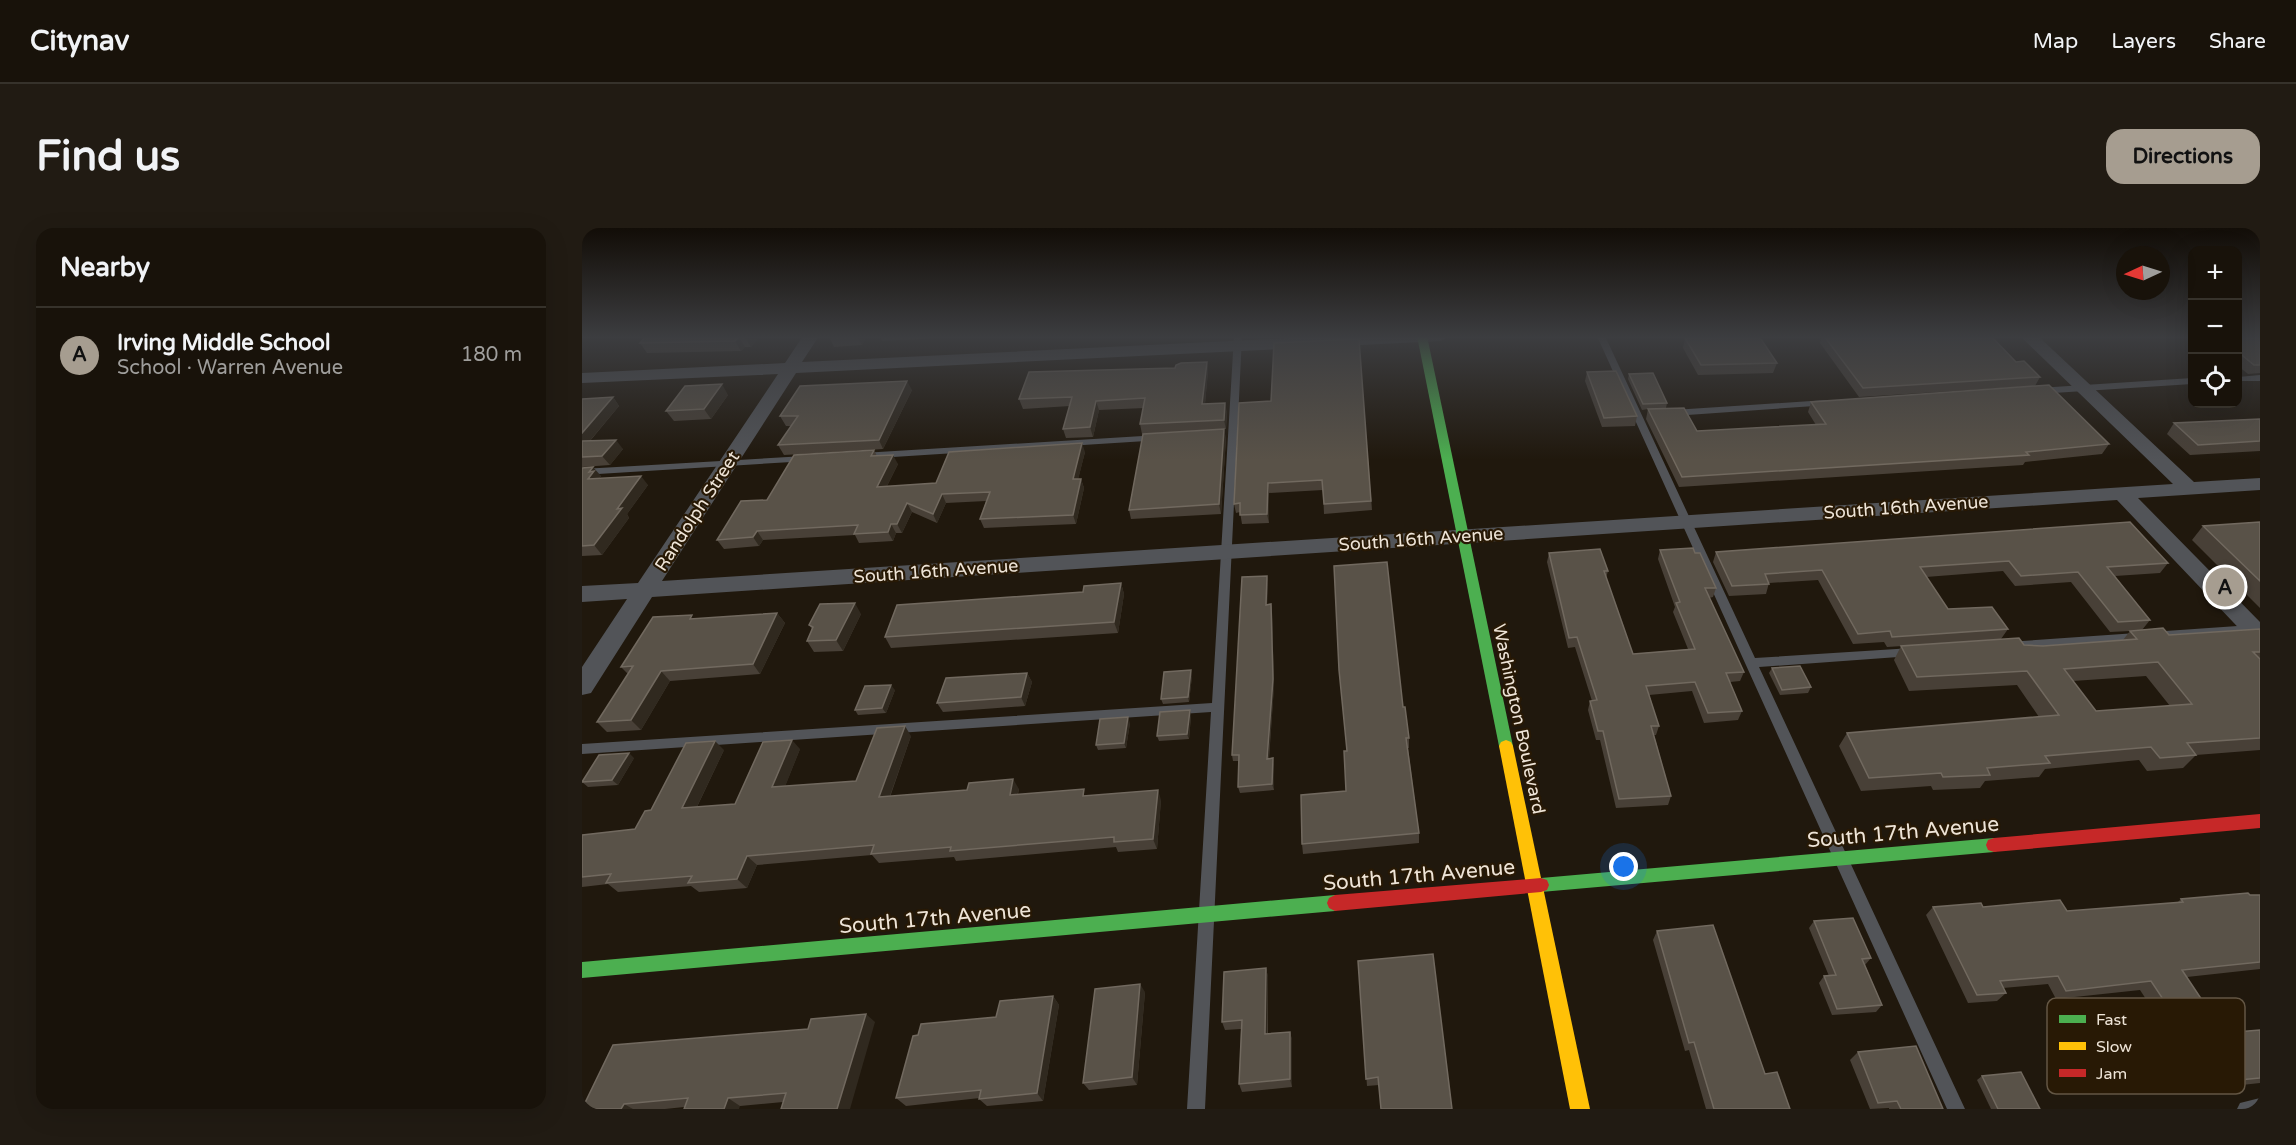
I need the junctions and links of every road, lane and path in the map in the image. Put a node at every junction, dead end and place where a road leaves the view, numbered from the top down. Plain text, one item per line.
1 (599, 377) edge
2 (784, 377) edge
3 (1234, 377) edge
4 (1430, 377) edge
5 (1623, 377) edge
6 (2071, 377) edge
7 (582, 378) edge
8 (2260, 378) edge
9 (2242, 379) edge
10 (2188, 381) edge
11 (2085, 390) junction
12 (2027, 392) edge
13 (1839, 402) edge
14 (1661, 414) edge
15 (1174, 437) edge
16 (845, 457) edge
17 (822, 458) edge
18 (728, 464) junction
19 (582, 472) edge
20 (2260, 483) edge
21 (2189, 488) junction
22 (2122, 493) junction
23 (1686, 522) junction
24 (1463, 536) junction
25 (1226, 552) junction
26 (645, 591) junction
27 (582, 594) edge
28 (2256, 632) edge
29 (1990, 647) edge
30 (1930, 651) edge
31 (1751, 663) junction
32 (582, 686) edge
33 (1218, 707) junction
34 (582, 749) edge
35 (2260, 821) edge
36 (1841, 858) junction
37 (1534, 885) junction
38 (1206, 915) junction
39 (582, 970) edge
40 (2260, 1107) edge
41 (1196, 1109) edge
42 (1580, 1109) edge
43 (1956, 1109) edge
44 (2246, 1109) edge

1 - 7 street
2 - 18 street, Randolph Street
3 - 25 lane
4 - 24 street, Washington Boulevard
5 - 23 lane
6 - 11 street
8 - 9 lane
10 - 11 lane
11 - 12 lane
11 - 21 street
13 - 14 lane
15 - 16 lane
17 - 18 lane
18 - 19 lane
18 - 26 street, Randolph Street
20 - 21 street, South 16th Avenue
21 - 22 street, South 16th Avenue
22 - 23 street, South 16th Avenue
22 - 28 street
23 - 24 street, South 16th Avenue
23 - 31 lane
24 - 25 street, South 16th Avenue
24 - 37 street, Washington Boulevard
25 - 26 street, South 16th Avenue
25 - 33 lane
26 - 27 street, South 16th Avenue
26 - 32 street, Randolph Street
28 - 29 lane
30 - 31 lane
31 - 36 lane
33 - 34 lane
33 - 38 lane
35 - 36 street, South 17th Avenue
36 - 37 street, South 17th Avenue
36 - 43 lane
37 - 38 street, South 17th Avenue
37 - 42 street, Washington Boulevard
38 - 39 street, South 17th Avenue
38 - 41 lane
40 - 44 lane

